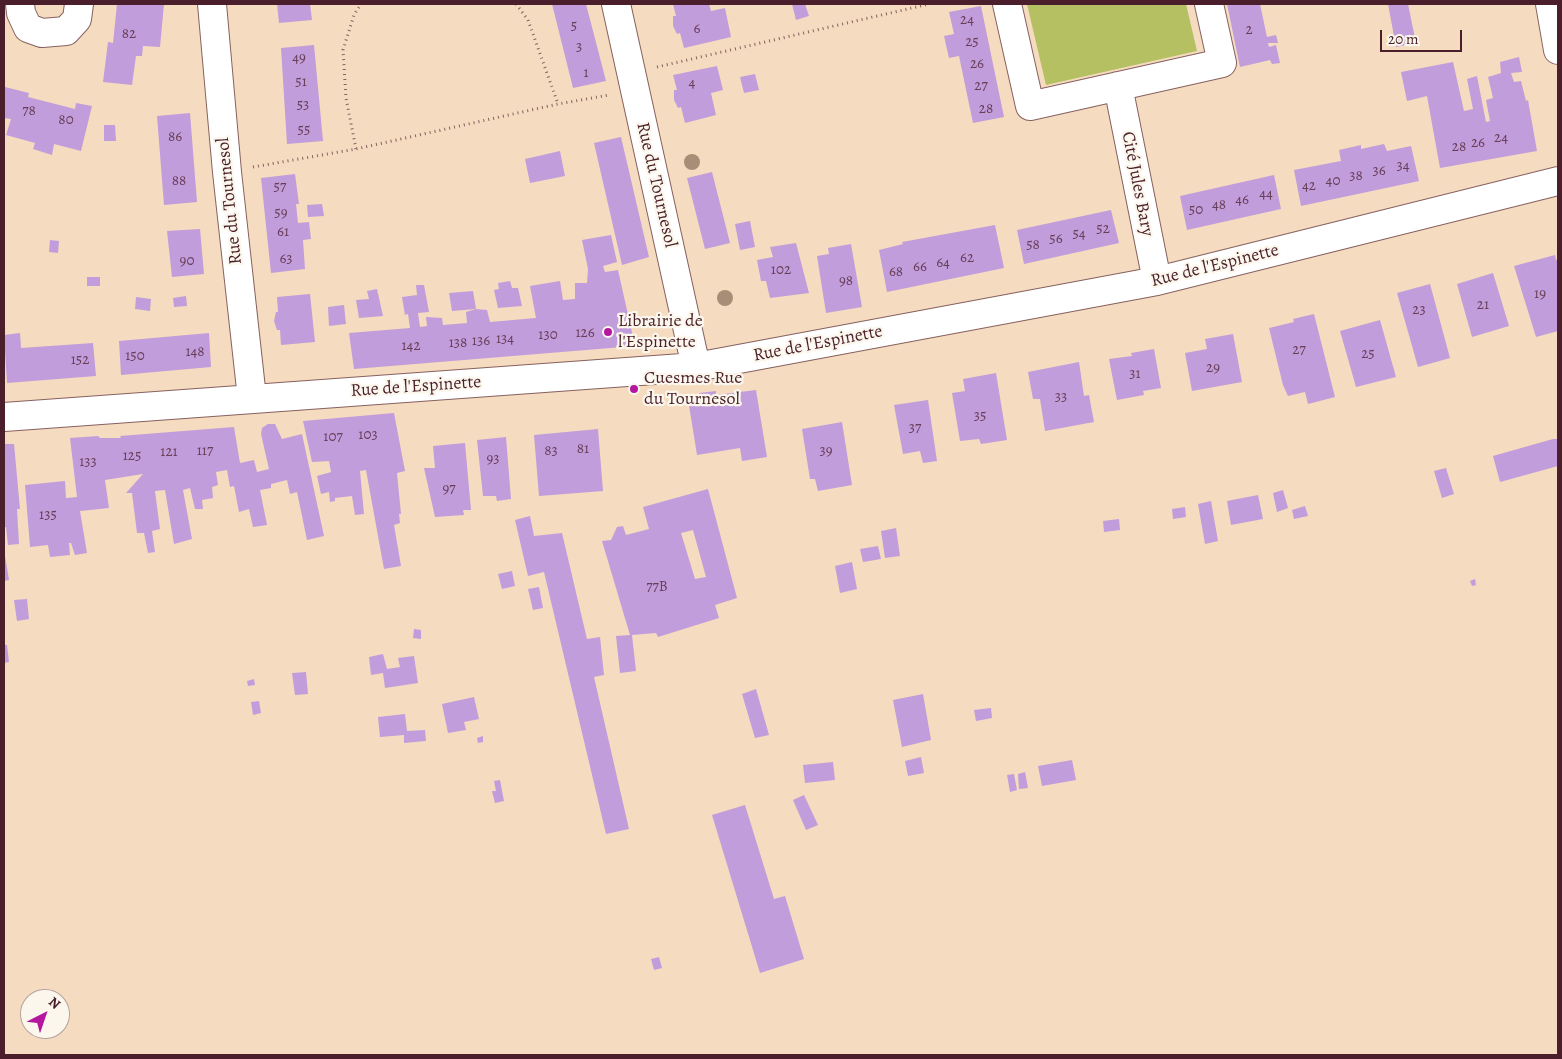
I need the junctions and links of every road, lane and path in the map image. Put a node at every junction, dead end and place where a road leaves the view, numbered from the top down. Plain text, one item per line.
1 (20, 4) edge
2 (79, 4) edge
3 (212, 4) edge
4 (361, 4) edge
5 (516, 4) edge
6 (616, 4) edge
7 (929, 4) edge
8 (1006, 4) edge
9 (1209, 4) edge
10 (1550, 4) edge
11 (1558, 50) edge
12 (631, 74) junction
13 (1118, 86) junction
14 (602, 97) dead end
15 (558, 104) junction
16 (356, 149) junction
17 (226, 172) junction
18 (1558, 181) edge
19 (1156, 281) junction
20 (696, 367) junction
21 (252, 398) junction
22 (4, 417) edge

1 - 2 street
3 - 17 street, Rue du Tournesol
4 - 16 path
5 - 15 path
6 - 12 street, Rue du Tournesol
7 - 12 path
8 - 13 street
9 - 13 street
10 - 11 street
12 - 20 street, Rue du Tournesol
13 - 19 street, Cité Jules Bary
14 - 15 path
15 - 16 path
16 - 17 path
17 - 21 street, Rue du Tournesol
18 - 19 street, Rue de l'Espinette
19 - 20 street, Rue de l'Espinette
20 - 21 street, Rue de l'Espinette
21 - 22 street, Rue de l'Espinette

